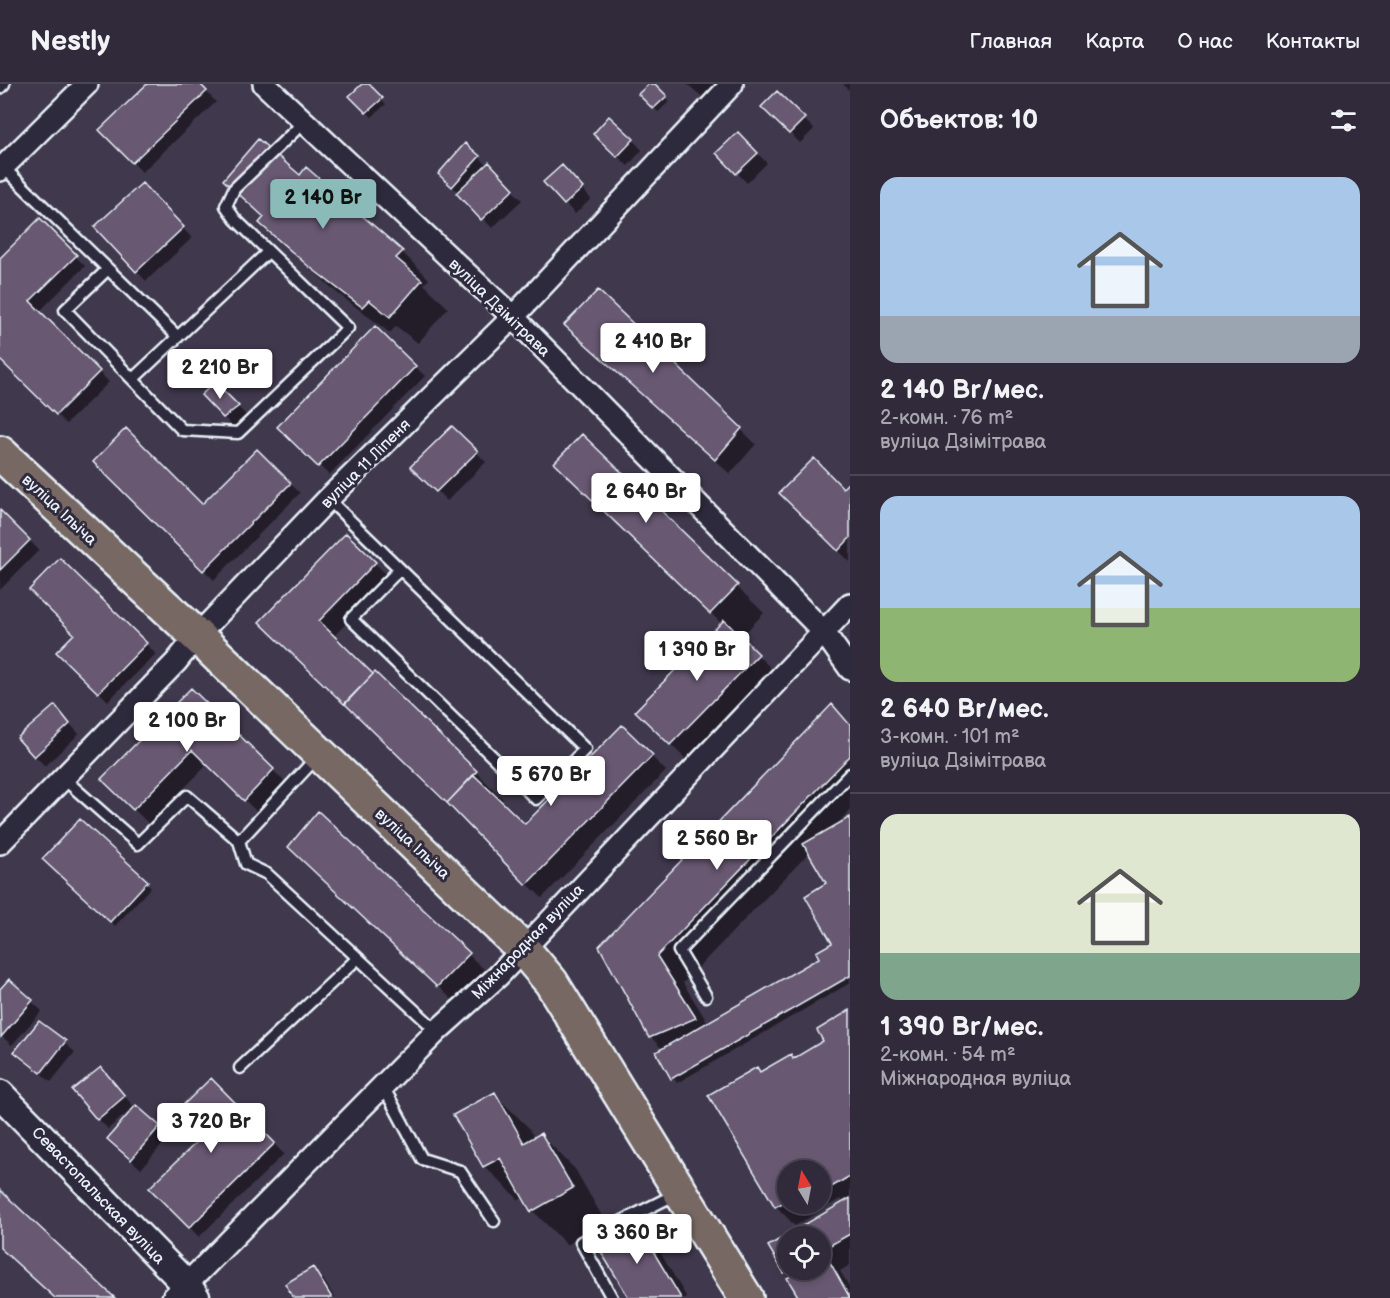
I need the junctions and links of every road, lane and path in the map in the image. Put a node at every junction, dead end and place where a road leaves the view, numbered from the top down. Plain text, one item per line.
1 (4, 84) edge
2 (87, 84) edge
3 (264, 84) edge
4 (732, 84) edge
5 (0, 88) edge
6 (305, 122) junction
7 (2, 168) edge
8 (268, 252) junction
9 (108, 269) junction
10 (513, 317) junction
11 (178, 337) junction
12 (133, 380) junction
13 (0, 453) edge
14 (328, 499) junction
15 (400, 569) junction
16 (850, 604) edge
17 (823, 631) junction
18 (197, 636) junction
19 (850, 669) edge
20 (319, 755) junction
21 (850, 774) edge
22 (63, 778) junction
23 (239, 841) junction
24 (0, 843) edge
25 (523, 949) junction
26 (358, 958) junction
27 (706, 996) dead end
28 (437, 1031) junction
29 (240, 1068) dead end
30 (383, 1086) junction
31 (0, 1094) edge
32 (681, 1191) junction
33 (494, 1221) dead end
34 (185, 1294) edge
35 (612, 1298) edge
36 (746, 1298) edge

1 - 5 lane
2 - 7 street
3 - 6 street, вуліца Дзімітрава
4 - 10 street, вуліца 11 Ліпеня
6 - 8 lane
6 - 10 street, вуліца Дзімітрава
7 - 9 lane
8 - 11 lane
8 - 12 lane
9 - 11 lane
9 - 12 lane
10 - 14 street, вуліца 11 Ліпеня
10 - 17 street, вуліца Дзімітрава
11 - 12 lane
13 - 18 main road, вуліца Ільіча
14 - 15 lane
14 - 18 street, вуліца 11 Ліпеня
15 - 15 lane
16 - 17 street, Міжнародная вуліца
17 - 19 street, вуліца Дзімітрава
17 - 25 street, Міжнародная вуліца
18 - 20 main road, вуліца Ільіча
18 - 22 street, вуліца 11 Ліпеня
20 - 23 lane
20 - 25 main road, вуліца Ільіча
21 - 27 lane
22 - 23 lane
22 - 24 street, вуліца 11 Ліпеня
23 - 26 lane
25 - 28 street, Міжнародная вуліца
25 - 32 main road, вуліца Ільіча
26 - 28 lane
26 - 29 lane
28 - 30 street, Міжнародная вуліца
30 - 33 lane
30 - 34 street, Міжнародная вуліца
31 - 34 street, Севастопальская вуліца
32 - 35 lane
32 - 36 main road, вуліца Ільіча

